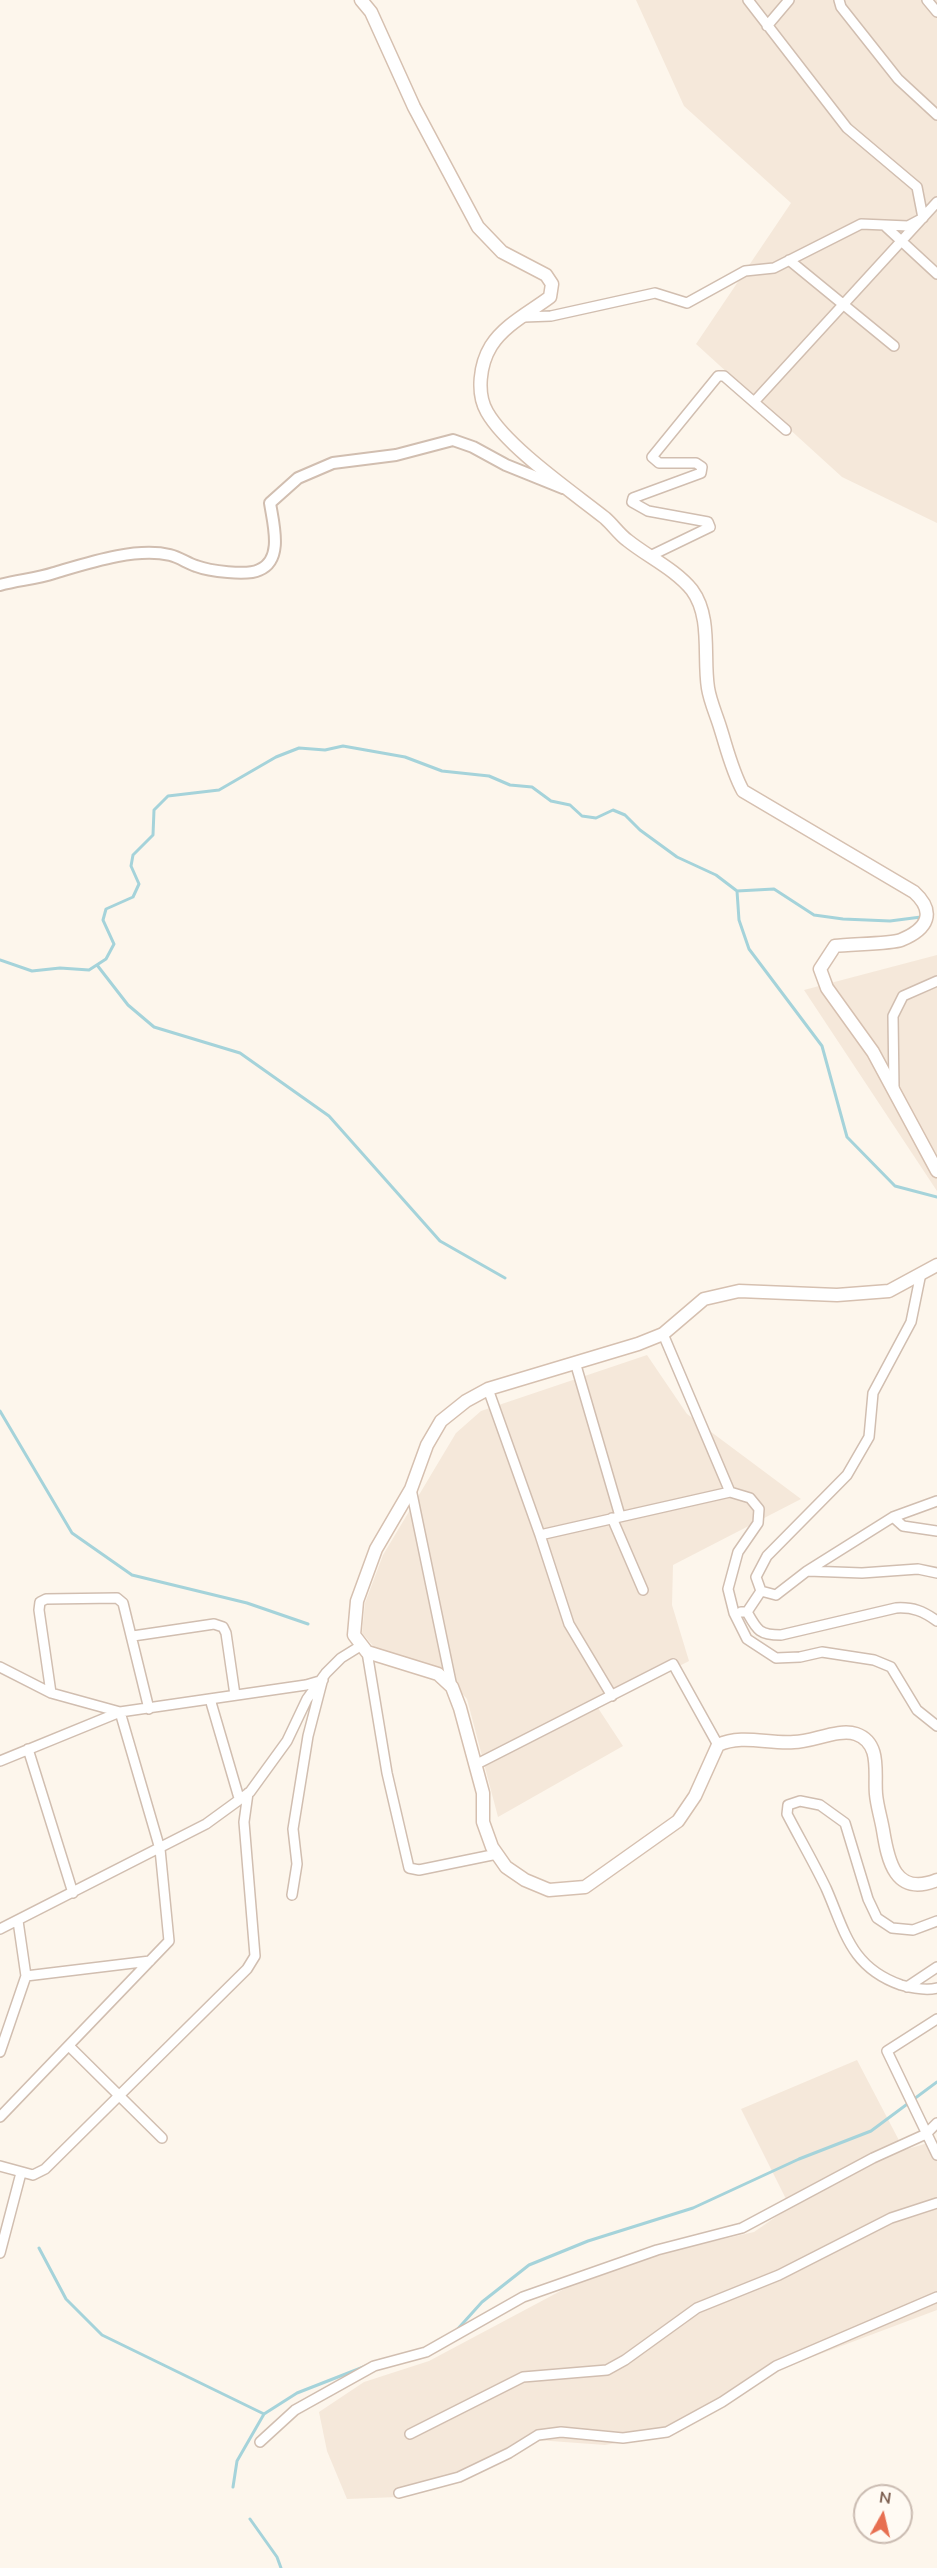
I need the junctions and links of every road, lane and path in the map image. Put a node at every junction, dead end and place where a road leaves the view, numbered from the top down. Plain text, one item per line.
1 (361, 0) edge
2 (748, 0) edge
3 (789, 0) edge
4 (839, 0) edge
5 (927, 0) edge
6 (937, 12) edge
7 (767, 26) junction
8 (937, 115) edge
9 (937, 202) edge
10 (933, 213) edge
11 (923, 218) junction
12 (884, 225) junction
13 (902, 241) junction
14 (789, 260) junction
15 (937, 274) edge
16 (844, 305) junction
17 (524, 317) junction
18 (894, 346) dead end
19 (754, 402) junction
20 (786, 430) dead end
21 (569, 490) junction
22 (650, 556) junction
23 (0, 585) edge
24 (937, 981) edge
25 (894, 1091) junction
26 (937, 1171) edge
27 (937, 1265) edge
28 (921, 1273) junction
29 (663, 1334) junction
30 (575, 1362) junction
31 (488, 1389) junction
32 (411, 1489) junction
33 (730, 1492) junction
34 (937, 1501) edge
35 (616, 1517) junction
36 (893, 1517) junction
37 (937, 1531) edge
38 (540, 1535) junction
39 (807, 1571) junction
40 (937, 1573) edge
41 (643, 1590) dead end
42 (761, 1591) junction
43 (747, 1612) junction
44 (734, 1613) junction
45 (937, 1621) edge
46 (133, 1636) junction
47 (364, 1648) junction
48 (4, 1669) edge
49 (0, 1680) edge
50 (323, 1680) junction
51 (452, 1687) junction
52 (51, 1693) junction
53 (235, 1695) junction
54 (612, 1695) junction
55 (210, 1699) junction
56 (149, 1709) junction
57 (120, 1713) junction
58 (937, 1726) edge
59 (718, 1745) junction
60 (28, 1749) junction
61 (0, 1761) edge
62 (475, 1765) junction
63 (244, 1795) junction
64 (160, 1849) junction
65 (497, 1854) junction
66 (937, 1880) edge
67 (73, 1893) junction
68 (292, 1895) dead end
69 (18, 1921) junction
70 (937, 1921) edge
71 (0, 1929) edge
72 (150, 1961) junction
73 (937, 1967) edge
74 (26, 1976) junction
75 (907, 1987) junction
76 (937, 1988) edge
77 (937, 2019) edge
78 (69, 2046) junction
79 (0, 2052) edge
80 (120, 2096) junction
81 (0, 2117) edge
82 (937, 2123) edge
83 (926, 2134) junction
84 (162, 2138) dead end
85 (937, 2155) edge
86 (0, 2166) edge
87 (21, 2173) junction
88 (937, 2203) edge
89 (0, 2253) edge
90 (937, 2297) edge
91 (410, 2434) dead end
92 (260, 2442) dead end
93 (399, 2493) dead end

1 - 17 main road
2 - 7 street
3 - 7 street
4 - 8 street
5 - 6 street
7 - 11 street
9 - 10 street
10 - 11 street
11 - 12 street
11 - 13 street
12 - 13 street
12 - 14 street
13 - 15 street
13 - 16 street
14 - 16 street
14 - 17 street
16 - 18 street
16 - 19 street
17 - 21 main road
19 - 20 street
19 - 22 street
21 - 22 main road
21 - 23 street
22 - 25 main road
24 - 25 street
25 - 26 main road
27 - 28 main road
28 - 29 main road
28 - 42 street
29 - 30 main road
29 - 33 street
30 - 31 main road
30 - 35 street
31 - 32 main road
31 - 38 street
32 - 47 main road
32 - 51 street
33 - 35 street
33 - 44 street
34 - 36 street
35 - 38 street
35 - 41 street
36 - 37 street
36 - 39 street
38 - 54 street
39 - 40 street
39 - 42 street
42 - 43 street
43 - 44 street
43 - 45 street
44 - 58 street
46 - 52 street
46 - 53 street
46 - 56 street
47 - 50 street
47 - 51 main road
47 - 65 street
48 - 49 street
48 - 52 street
50 - 53 street
50 - 63 street
50 - 68 street
51 - 62 main road
52 - 57 street
53 - 55 street
54 - 59 street
54 - 62 street
55 - 56 street
55 - 63 street
56 - 57 street
57 - 60 street
57 - 64 street
59 - 65 main road
59 - 66 main road
60 - 61 street
60 - 67 street
62 - 65 main road
63 - 64 street
63 - 80 street
64 - 67 street
64 - 72 street
67 - 69 street
69 - 71 street
69 - 74 street
70 - 75 street
72 - 74 street
72 - 78 street
73 - 75 street
74 - 79 street
75 - 76 street
77 - 83 street
78 - 80 street
78 - 81 street
80 - 84 street
80 - 87 street
82 - 83 street
83 - 85 street
83 - 92 street
86 - 87 street
87 - 89 street
88 - 91 street
90 - 93 street

